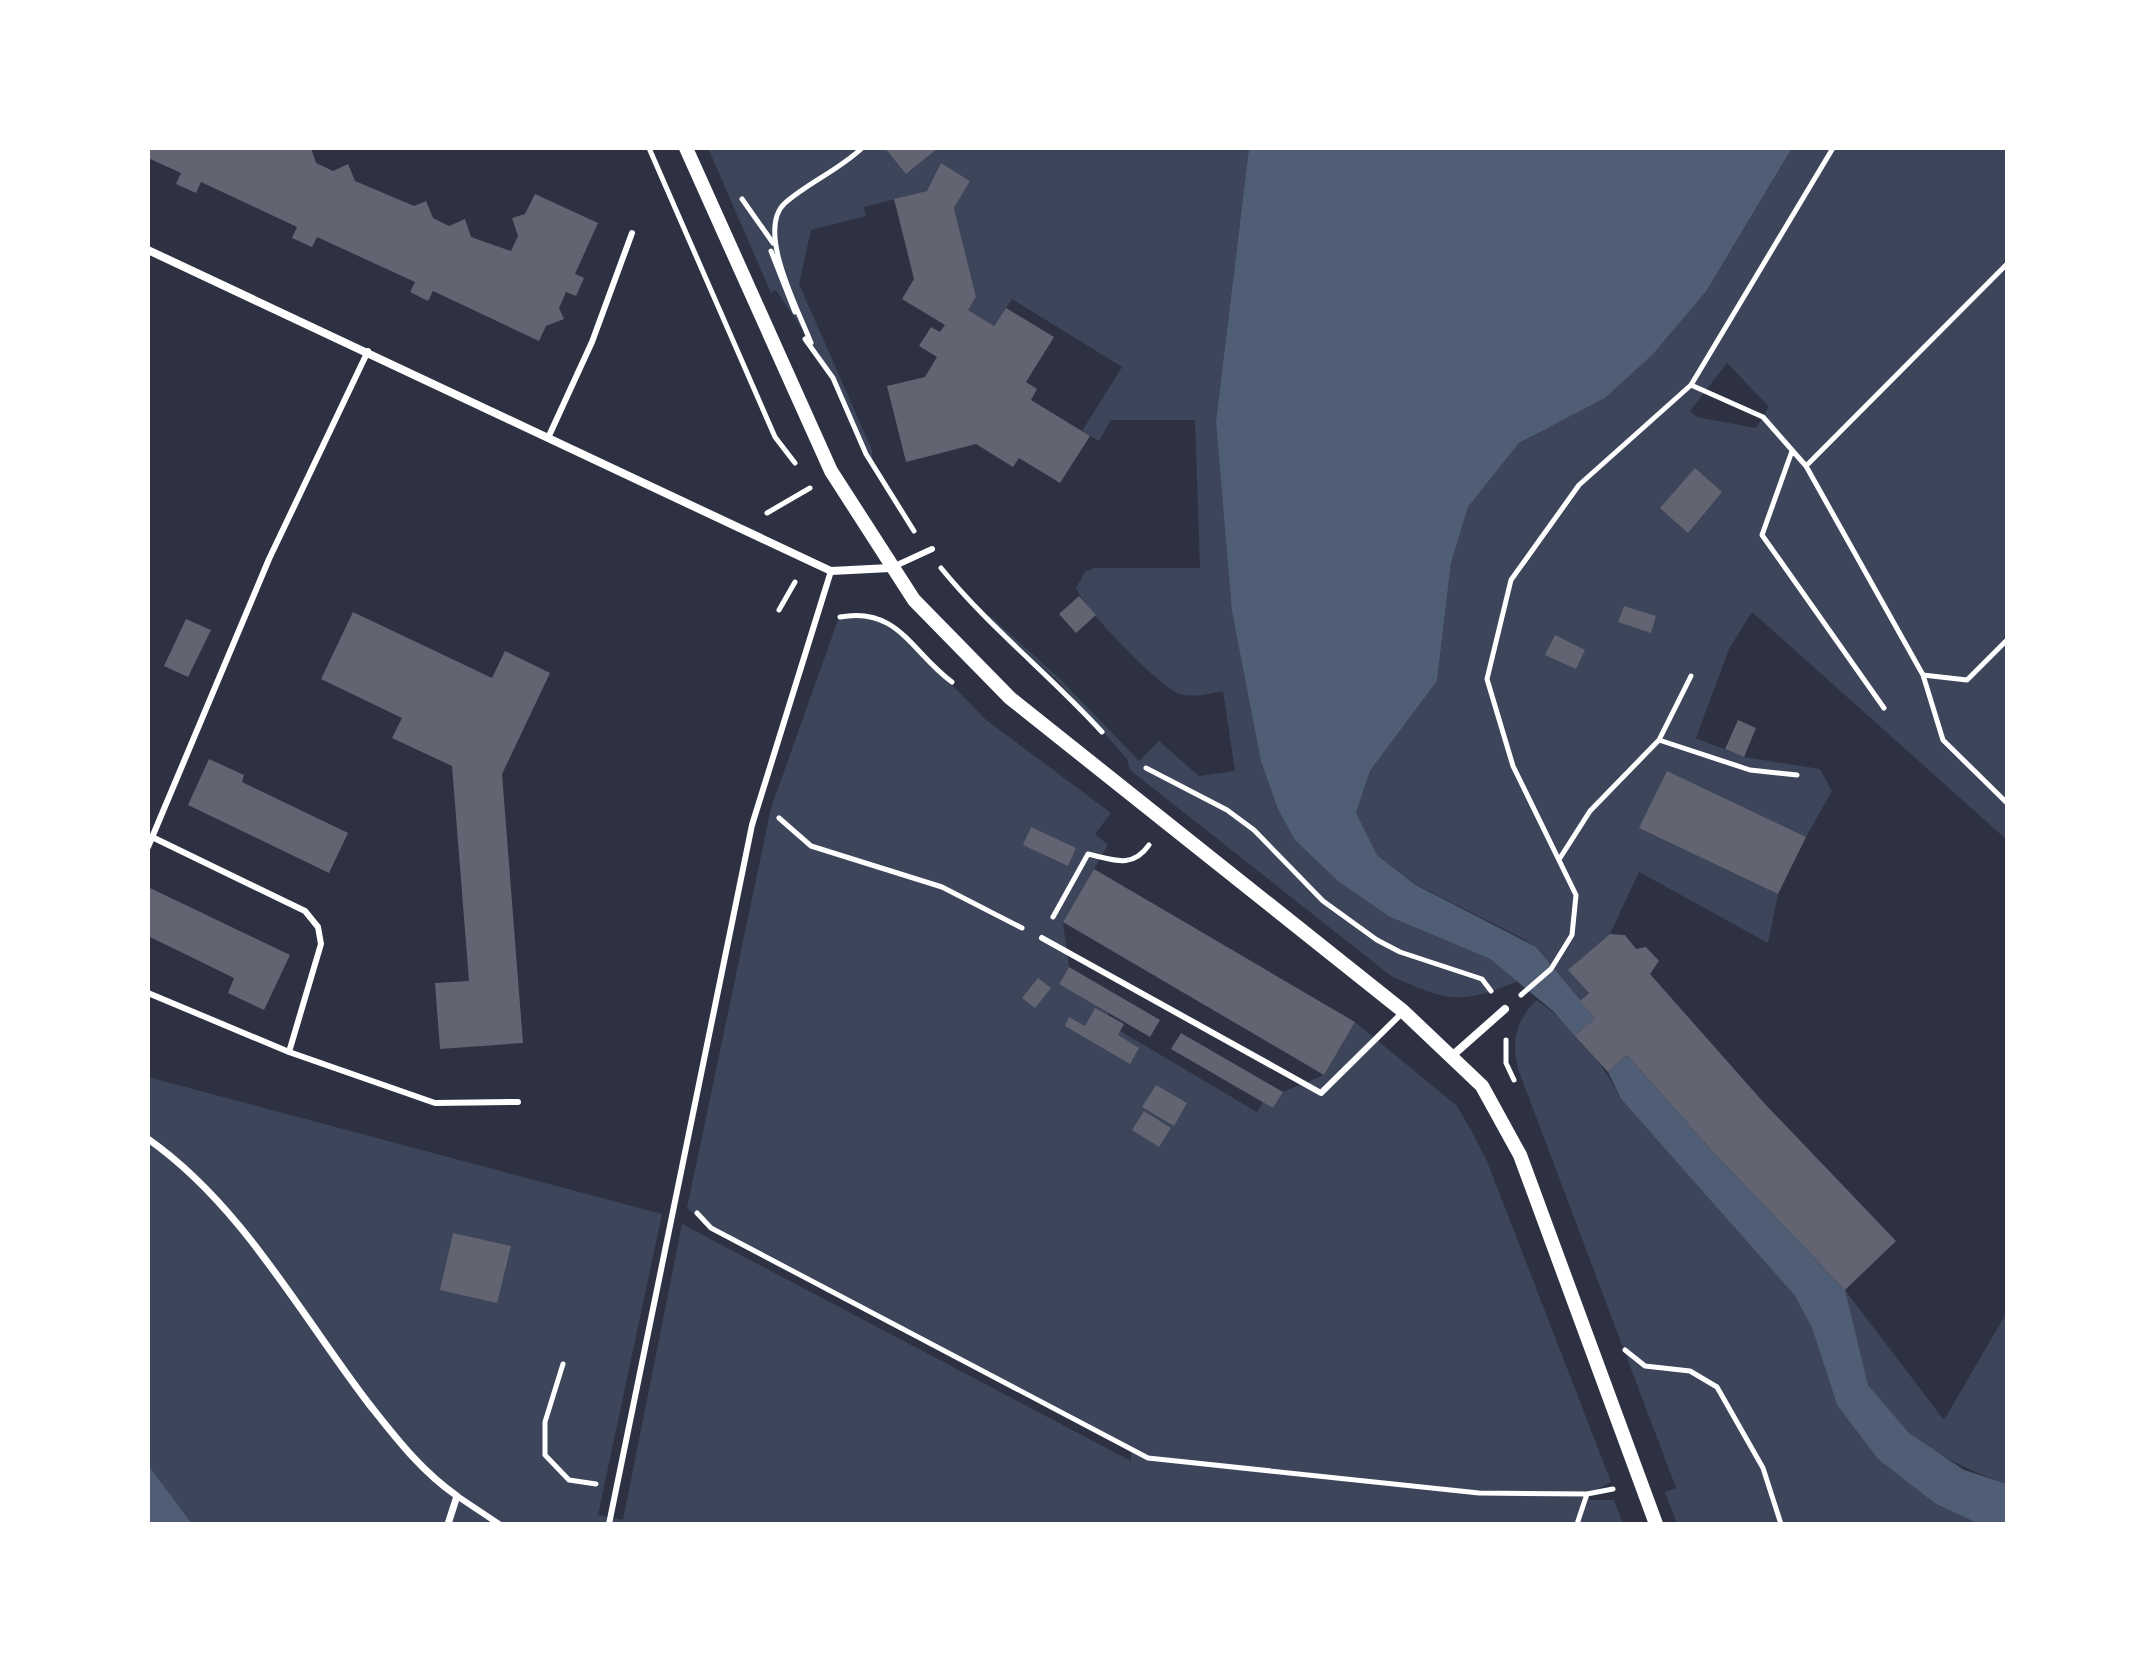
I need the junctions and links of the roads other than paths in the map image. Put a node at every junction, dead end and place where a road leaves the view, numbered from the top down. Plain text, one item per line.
1 (686, 148) edge
2 (632, 233) dead end
3 (148, 250) edge
4 (368, 351) junction
5 (548, 438) junction
6 (932, 549) dead end
7 (890, 568) junction
8 (831, 571) junction
9 (152, 837) junction
10 (148, 847) edge
11 (1042, 938) road end
12 (148, 993) edge
13 (1505, 1009) road end
14 (1403, 1011) junction
15 (289, 1052) junction
16 (1453, 1055) junction
17 (518, 1102) dead end
18 (148, 1139) edge
19 (457, 1496) junction
20 (609, 1521) edge
21 (448, 1524) edge
22 (499, 1524) edge
23 (1656, 1524) edge

1 - 7 street
2 - 5 lane
3 - 4 street
4 - 5 street
4 - 9 lane
5 - 8 street
6 - 7 lane
7 - 8 street
7 - 14 street
8 - 20 lane
9 - 10 lane
9 - 15 lane
11 - 14 lane
12 - 15 lane
13 - 16 street
14 - 16 street
15 - 17 lane
16 - 23 street
18 - 19 street
19 - 21 street
19 - 22 lane

